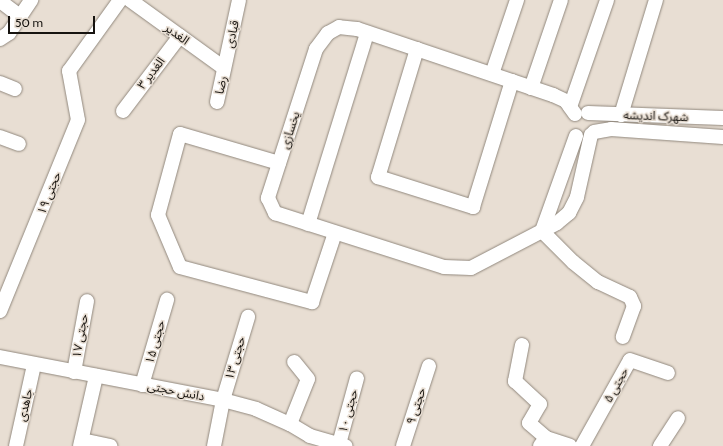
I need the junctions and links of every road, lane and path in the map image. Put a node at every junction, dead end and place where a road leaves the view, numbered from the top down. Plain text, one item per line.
1 (31, 0) edge
2 (120, 0) edge
3 (130, 0) edge
4 (517, 0) edge
5 (561, 0) edge
6 (607, 0) edge
7 (656, 0) edge
8 (0, 1) edge
9 (235, 2) edge
10 (20, 16) junction
11 (367, 33) junction
12 (180, 36) junction
13 (0, 38) edge
14 (417, 49) junction
15 (224, 68) junction
16 (492, 74) junction
17 (512, 81) junction
18 (0, 83) edge
19 (531, 88) junction
20 (15, 89) dead end
21 (217, 102) dead end
22 (123, 111) dead end
23 (578, 111) junction
24 (621, 115) junction
25 (665, 117) junction
26 (723, 118) edge
27 (593, 133) junction
28 (665, 133) junction
29 (576, 136) junction
30 (0, 137) edge
31 (723, 137) edge
32 (19, 144) dead end
33 (279, 163) junction
34 (308, 224) junction
35 (542, 231) junction
36 (335, 232) junction
37 (167, 300) dead end
38 (86, 301) dead end
39 (0, 311) edge
40 (248, 317) dead end
41 (623, 337) dead end
42 (522, 345) dead end
43 (0, 357) edge
44 (294, 362) dead end
45 (34, 365) junction
46 (429, 366) dead end
47 (74, 372) junction
48 (668, 373) dead end
49 (96, 376) junction
50 (357, 378) dead end
51 (142, 384) junction
52 (223, 400) junction
53 (678, 418) dead end
54 (290, 424) junction
55 (307, 441) edge
56 (543, 442) edge
57 (81, 443) edge
58 (343, 445) edge
59 (16, 446) edge
60 (110, 446) edge
61 (214, 446) edge
62 (403, 446) edge
63 (570, 446) edge
64 (582, 446) edge
65 (660, 446) edge

1 - 10 street
2 - 39 street, حجتی ۱۹
3 - 12 street, الغدیر
4 - 16 street
5 - 19 street
6 - 23 street
7 - 24 street
8 - 10 street
9 - 15 street, قبادی
10 - 13 street
11 - 14 street, یخسازی
11 - 33 street, یخسازی
11 - 34 street
12 - 15 street, الغدیر
12 - 22 street, الغدیر ۳
14 - 16 street, یخسازی
14 - 17 street
15 - 21 street, رضا
16 - 17 street, یخسازی
17 - 19 street, یخسازی
18 - 20 street
19 - 23 street, یخسازی
23 - 24 street, شهرک اندیشه
23 - 27 street
23 - 29 street
24 - 25 street, شهرک اندیشه
25 - 26 street, شهرک اندیشه
25 - 28 street
27 - 28 street, شهرک اندیشه
27 - 29 street
27 - 35 street, یخسازی
28 - 31 street, شهرک اندیشه
29 - 35 street
30 - 32 street
33 - 34 street, یخسازی
33 - 36 street
34 - 36 street, یخسازی
35 - 36 street, یخسازی
35 - 41 street
37 - 51 street, حجتی ۱۵
38 - 47 street, حجتی ۱۷
40 - 52 street, حجتی ۱۳
42 - 56 street
43 - 45 street, دانش حجتی
44 - 54 street
45 - 47 street, دانش حجتی
45 - 59 street, جاهدی
46 - 62 street, حجتی ۹
47 - 49 street, دانش حجتی
48 - 64 street, حجتی ۵
49 - 51 street, دانش حجتی
49 - 57 street
50 - 58 street, حجتی ۱۰
51 - 52 street, دانش حجتی
52 - 54 street, دانش حجتی
52 - 61 street, حجتی ۱۳
53 - 65 street
54 - 55 street, دانش حجتی
55 - 58 street, دانش حجتی
56 - 63 street
57 - 60 street

